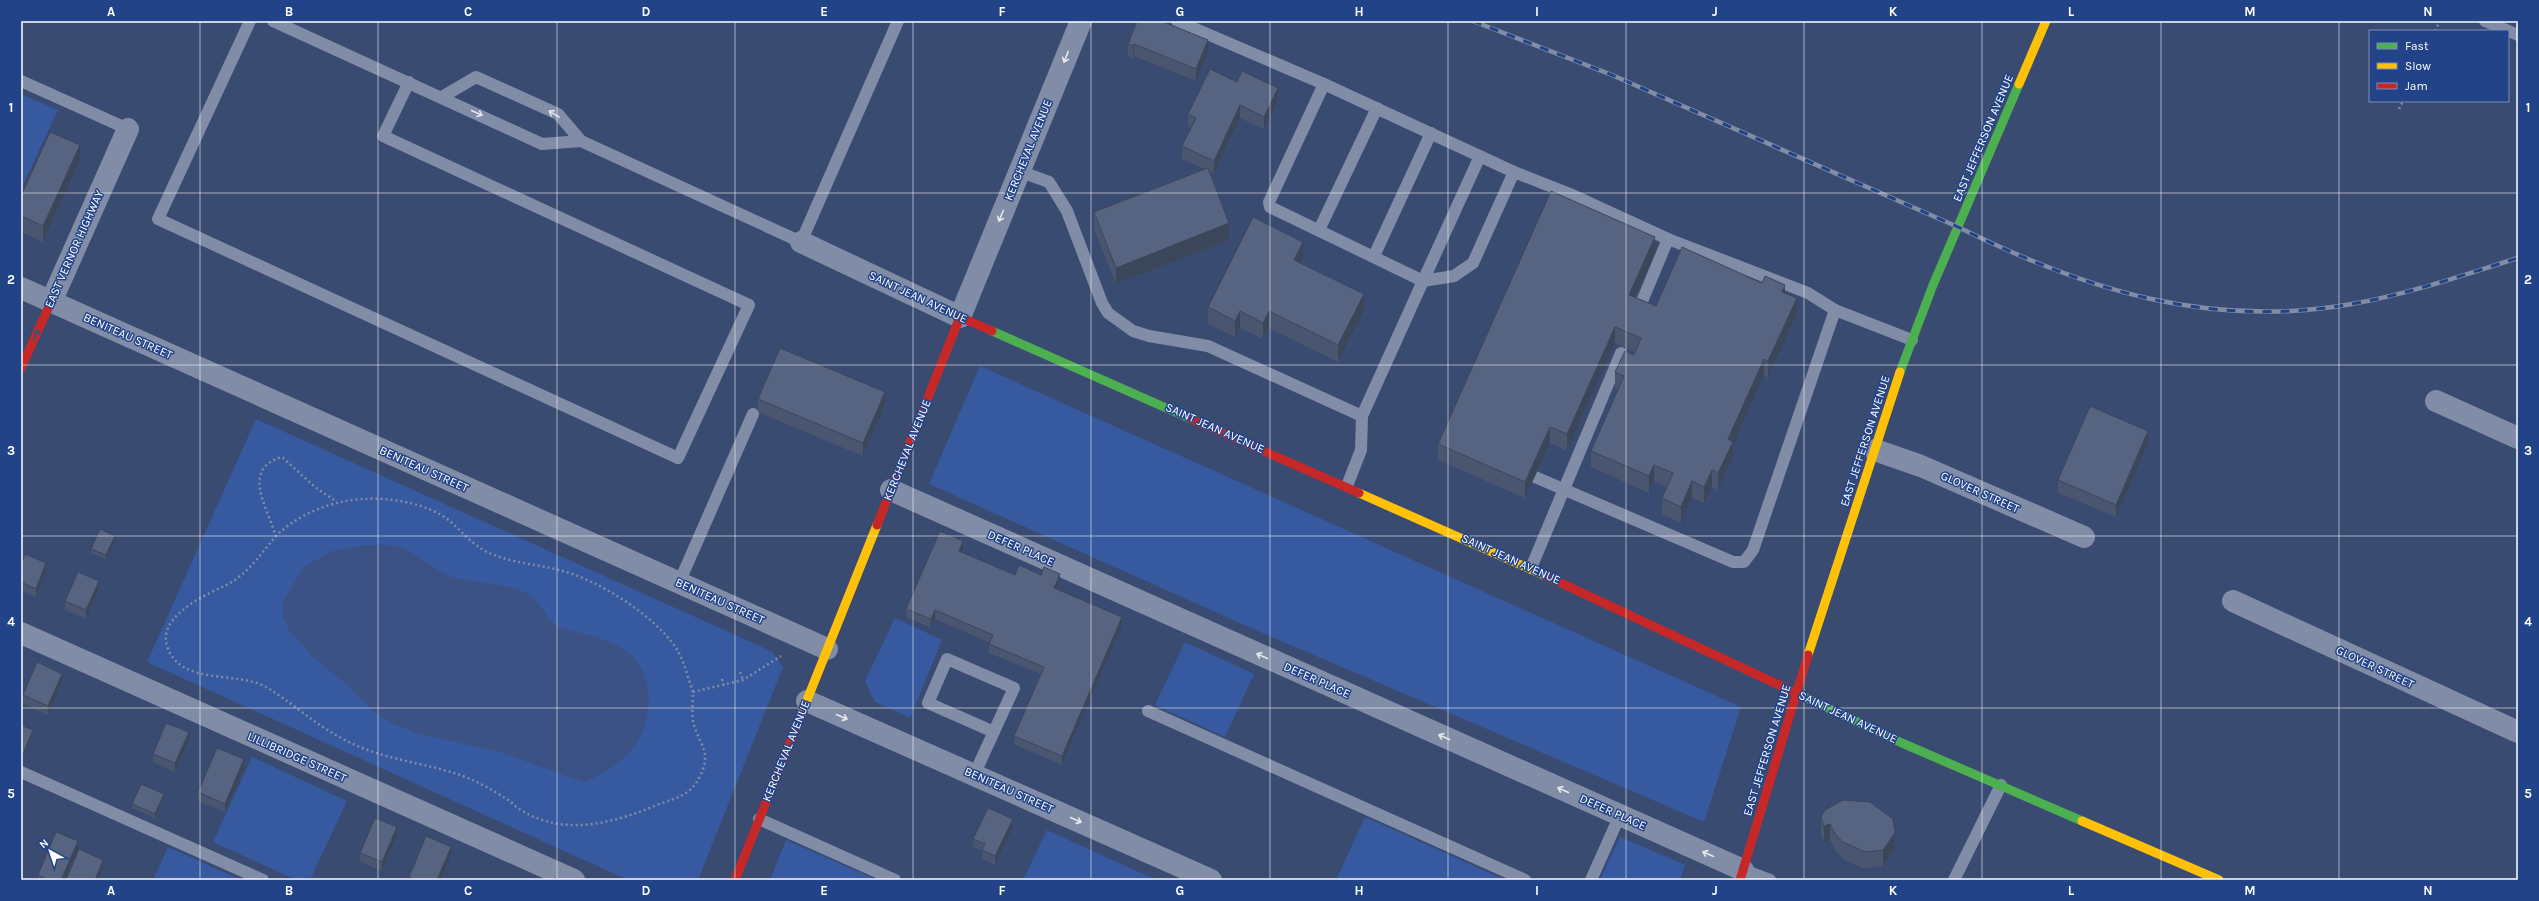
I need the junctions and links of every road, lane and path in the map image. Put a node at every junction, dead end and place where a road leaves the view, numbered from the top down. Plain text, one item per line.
1 (250, 21) edge
2 (273, 21) edge
3 (898, 21) edge
4 (1081, 21) edge
5 (1177, 21) edge
6 (2046, 21) edge
7 (2440, 21) edge
8 (2485, 21) edge
9 (2436, 30) edge
10 (2506, 30) edge
11 (21, 82) edge
12 (408, 82) junction
13 (1324, 84) junction
14 (442, 97) junction
15 (2402, 102) edge
16 (1377, 108) junction
17 (2399, 109) dead end
18 (128, 129) joint
19 (1431, 133) junction
20 (581, 141) junction
21 (1480, 156) junction
22 (1019, 172) junction
23 (1514, 172) junction
24 (1319, 230) junction
25 (1668, 239) junction
26 (801, 242) junction
27 (1374, 256) junction
28 (1423, 280) junction
29 (21, 288) edge
30 (51, 302) junction
31 (1835, 310) junction
32 (1638, 311) edge
33 (960, 317) junction
34 (1912, 340) junction
35 (1621, 353) dead end
36 (21, 368) edge
37 (2436, 401) dead end
38 (753, 414) dead end
39 (1362, 416) junction
40 (2518, 438) edge
41 (1875, 450) junction
42 (1535, 477) edge
43 (1347, 486) junction
44 (891, 490) junction
45 (1565, 491) junction
46 (337, 502) junction
47 (276, 537) junction
48 (2084, 537) dead end
49 (1531, 568) junction
50 (679, 583) junction
51 (2233, 601) dead end
52 (21, 633) edge
53 (827, 649) junction
54 (781, 656) dead end
55 (740, 672) dead end
56 (722, 679) dead end
57 (742, 680) junction
58 (724, 686) junction
59 (693, 692) junction
60 (1796, 693) junction
61 (807, 701) junction
62 (1148, 711) dead end
63 (994, 732) junction
64 (2518, 732) edge
65 (21, 772) edge
66 (974, 775) junction
67 (2001, 785) junction
68 (1620, 815) junction
69 (759, 819) junction
70 (1741, 875) edge
71 (263, 880) edge
72 (574, 880) edge
73 (735, 880) edge
74 (895, 880) edge
75 (1211, 880) edge
76 (1525, 880) edge
77 (1591, 880) edge
78 (1770, 880) edge
79 (1954, 880) edge
80 (2219, 880) edge

1 - 12 lane
2 - 12 lane
3 - 26 lane
4 -> 22 street, KERCHEVAL AVENUE
5 - 13 lane
6 - 34 street, EAST JEFFERSON AVENUE
7 - 9 path
8 - 10 lane
11 - 18 lane
12 - 14 lane
13 - 16 lane
13 - 24 lane
14 -> 20 lane
20 -> 14 lane
15 - 17 path
16 - 19 lane
16 - 24 lane
18 - 30 street, EAST VERNOR HIGHWAY
19 - 21 lane
19 - 27 lane
20 - 26 lane
21 - 23 lane
21 - 28 lane
22 -> 33 street, KERCHEVAL AVENUE
22 - 39 lane
23 - 25 lane
23 - 28 lane
24 - 27 lane
25 - 31 lane
25 - 32 lane
26 - 33 street, SAINT JEAN AVENUE
27 - 28 lane
28 - 39 lane
29 - 30 street, BENITEAU STREET
36 -> 30 street, EAST VERNOR HIGHWAY
30 - 50 street, BENITEAU STREET
31 - 34 lane
31 - 45 lane
33 - 43 street, SAINT JEAN AVENUE
33 - 44 street, KERCHEVAL AVENUE
34 - 41 street, EAST JEFFERSON AVENUE
35 - 45 lane
37 - 40 street
38 - 50 lane
39 - 43 lane
41 - 48 street, GLOVER STREET
41 - 60 street, EAST JEFFERSON AVENUE
42 - 45 lane
43 - 49 street, SAINT JEAN AVENUE
44 - 53 street, KERCHEVAL AVENUE
68 -> 44 street, DEFER PLACE
45 - 49 lane
46 - 47 path
46 - 47 path
46 - 59 path
47 - 59 path
49 - 60 street, SAINT JEAN AVENUE
50 - 53 street, BENITEAU STREET
51 - 64 street, GLOVER STREET
52 - 72 street, LILLIBRIDGE STREET
53 - 61 street, KERCHEVAL AVENUE
54 - 57 path
55 - 57 path
56 - 58 path
57 - 58 path
58 - 59 path
60 - 67 street, SAINT JEAN AVENUE
60 - 70 street, EAST JEFFERSON AVENUE
61 -> 66 street, BENITEAU STREET
61 - 69 street, KERCHEVAL AVENUE
62 - 76 lane
63 - 63 lane
63 - 66 lane
65 - 71 lane
66 -> 75 street, BENITEAU STREET
67 - 79 lane
67 - 80 street, SAINT JEAN AVENUE
70 -> 68 street, DEFER PLACE
68 - 77 lane
69 - 73 street, KERCHEVAL AVENUE
69 - 74 lane
70 - 78 lane

